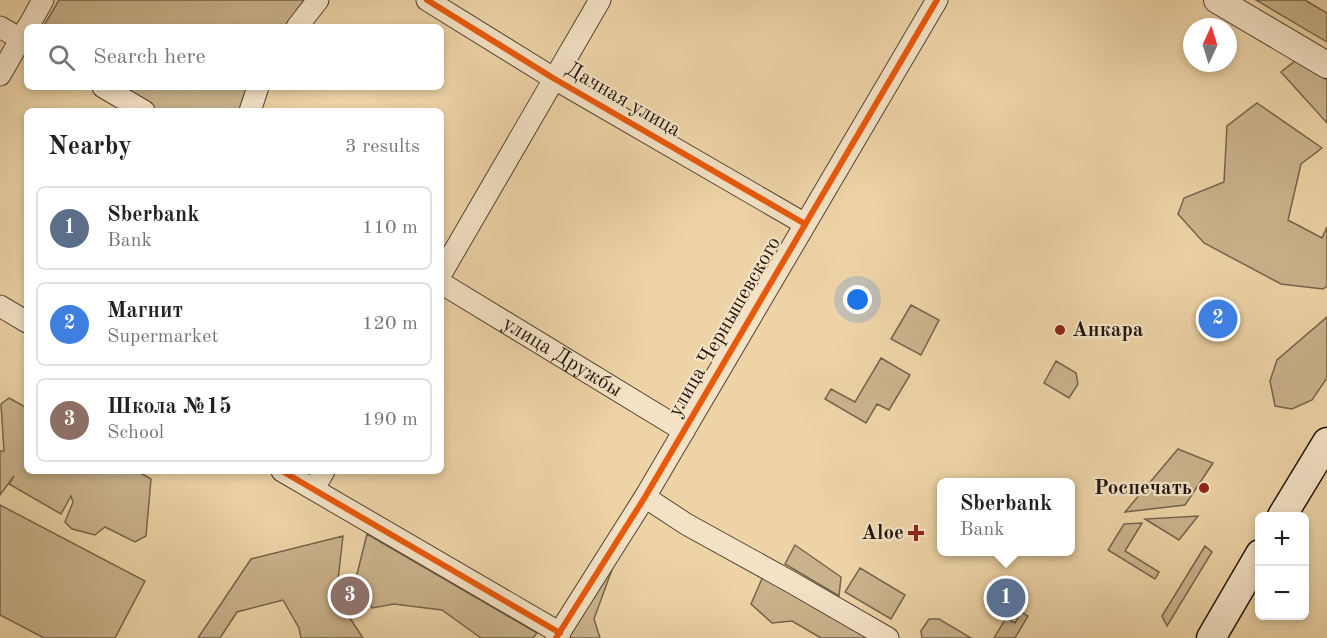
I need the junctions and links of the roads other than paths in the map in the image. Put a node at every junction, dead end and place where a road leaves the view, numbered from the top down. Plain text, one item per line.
1 (43, 0) edge
2 (318, 0) edge
3 (427, 0) edge
4 (600, 0) edge
5 (937, 0) edge
6 (1217, 0) edge
7 (31, 24) edge
8 (299, 24) edge
9 (0, 27) edge
10 (24, 33) edge
11 (24, 37) edge
12 (1327, 65) edge
13 (0, 75) edge
14 (553, 78) junction
15 (108, 90) edge
16 (257, 90) edge
17 (139, 108) edge
18 (251, 108) edge
19 (805, 224) junction
20 (444, 269) edge
21 (444, 285) edge
22 (0, 306) edge
23 (24, 320) edge
24 (684, 431) junction
25 (1327, 441) edge
26 (294, 474) edge
27 (319, 480) edge
28 (645, 497) junction
29 (1284, 512) edge
30 (1255, 563) edge
31 (558, 635) edge
32 (888, 638) edge
33 (1211, 638) edge

1 - 7 street
2 - 8 street
3 - 14 street, Дачная улица
4 - 14 street
5 - 19 street, улица Чернышевского
6 - 12 street
9 - 10 street
11 - 13 street
14 - 19 street, Дачная улица
14 - 20 street
15 - 17 street
16 - 18 street
19 - 24 street, улица Чернышевского
21 - 24 street, улица Дружбы
22 - 23 street
24 - 28 street, улица Чернышевского
25 - 29 main road
26 - 27 street
27 - 31 street
28 - 31 street, улица Чернышевского
28 - 32 street
30 - 33 main road

